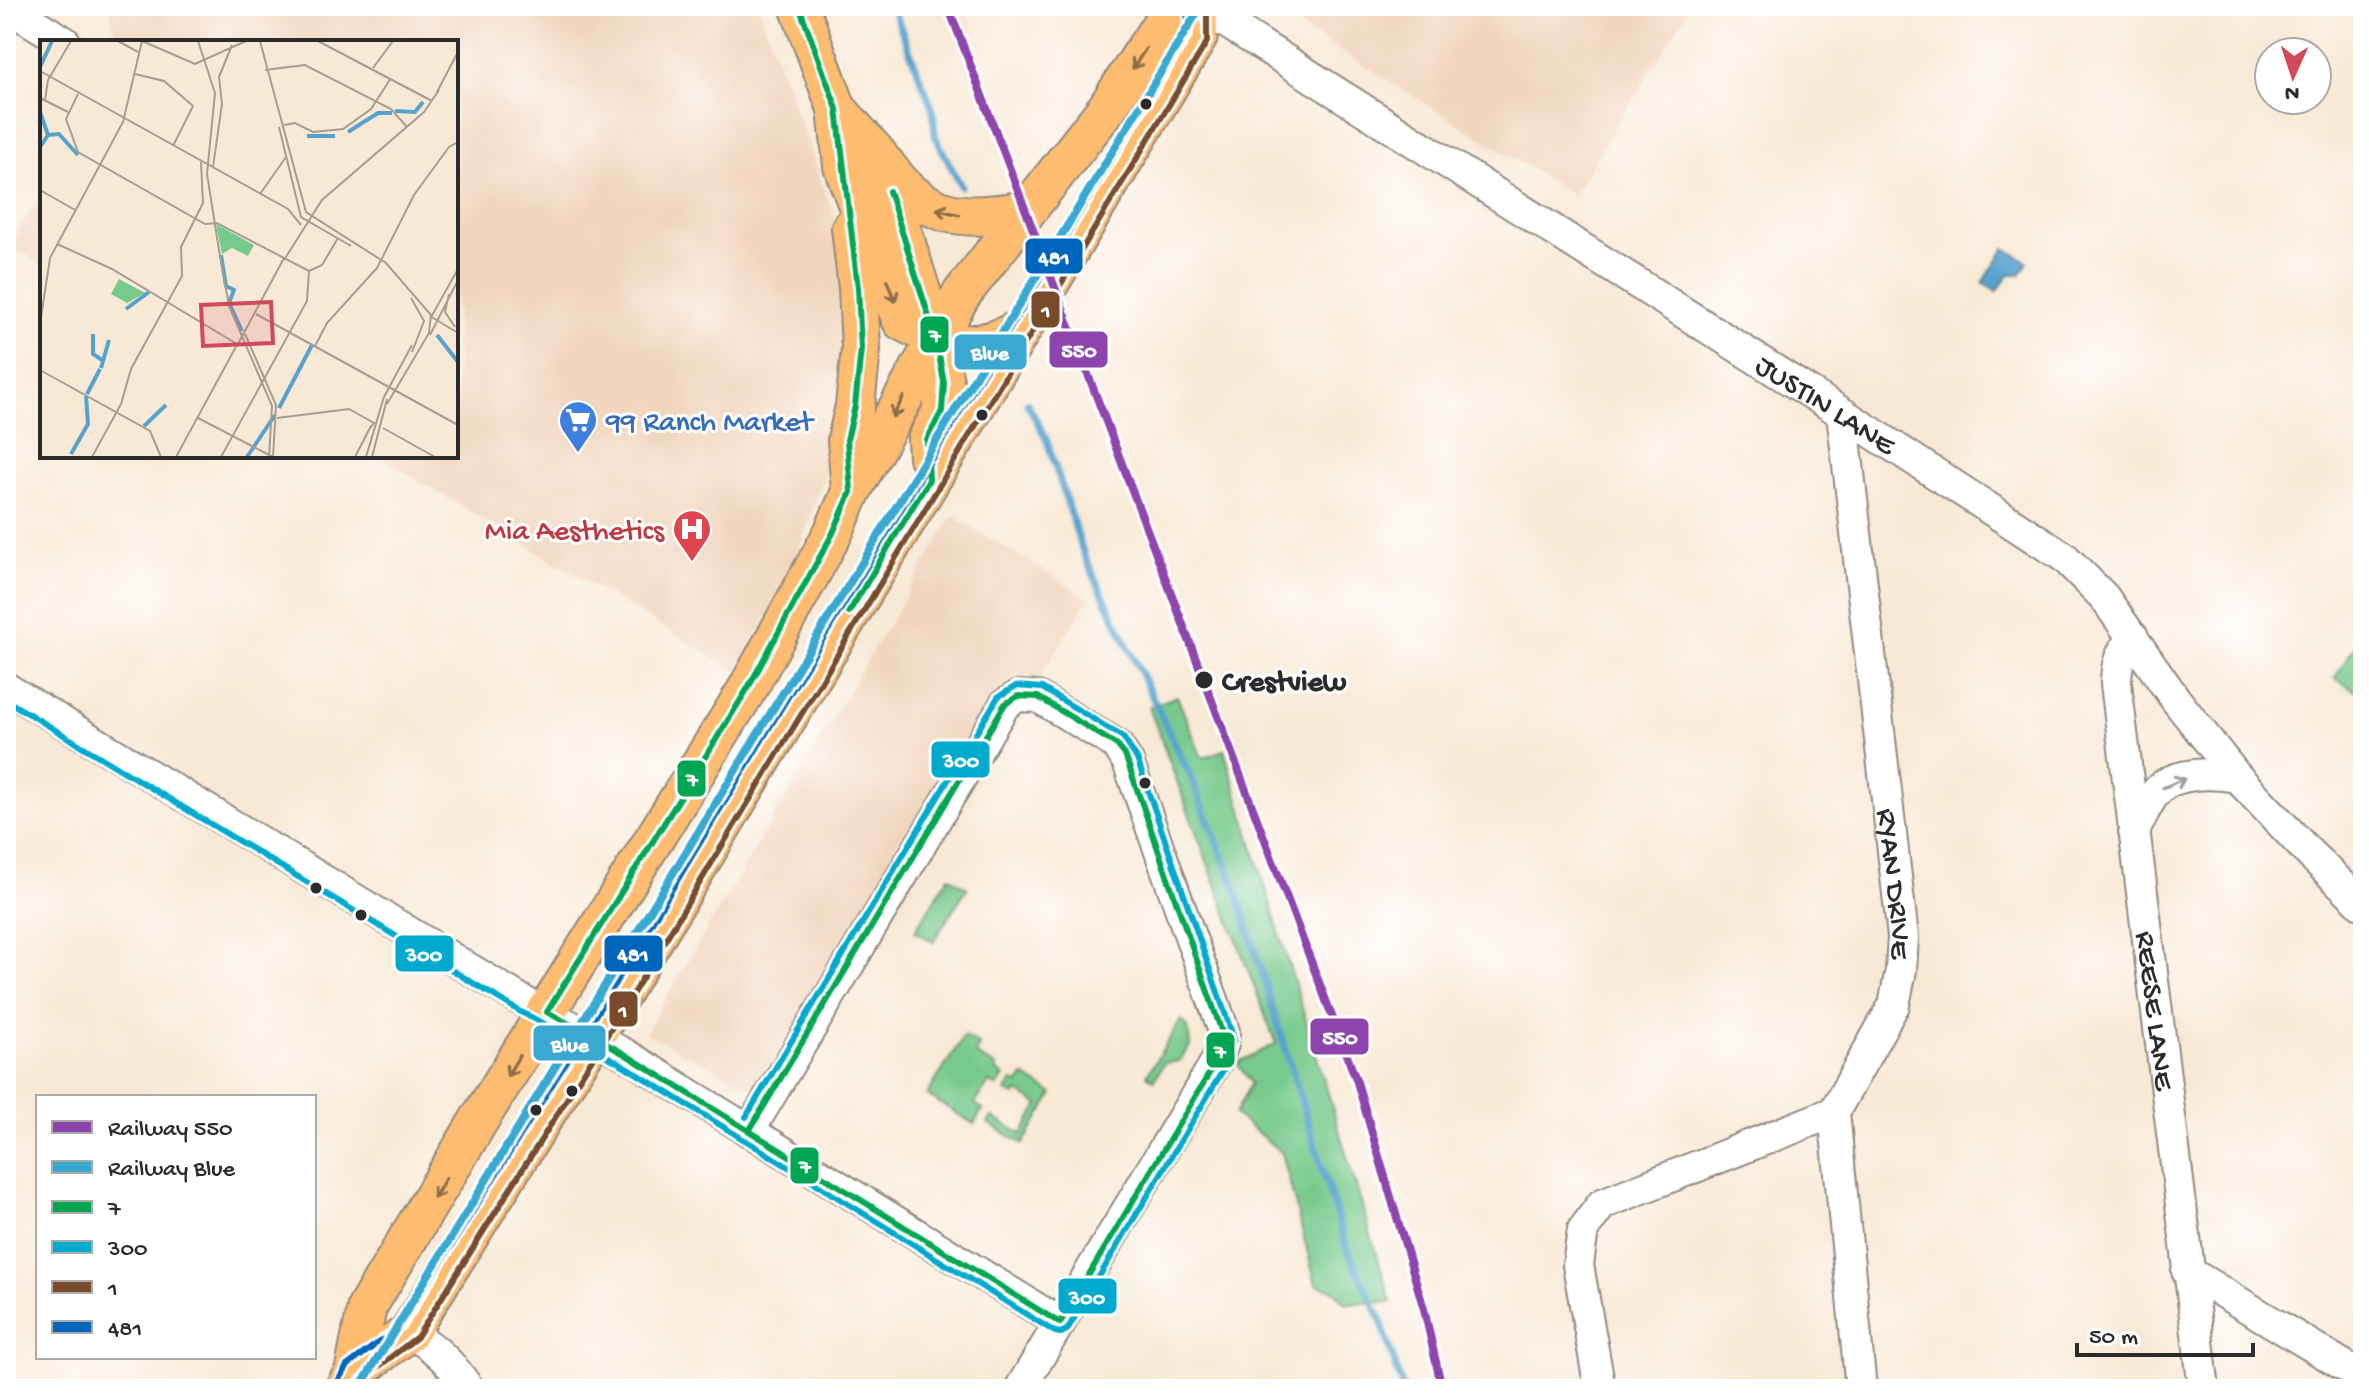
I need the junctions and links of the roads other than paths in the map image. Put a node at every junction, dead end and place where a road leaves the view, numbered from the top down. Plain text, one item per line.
1 (799, 6) edge
2 (1196, 6) edge
3 (18, 9) edge
4 (62, 40) edge
5 (861, 161) junction
6 (1025, 210) junction
7 (1023, 327) junction
8 (936, 339) junction
9 (1842, 413) junction
10 (929, 480) junction
11 (851, 492) junction
12 (2133, 637) junction
13 (6, 688) edge
14 (2237, 777) junction
15 (2134, 831) junction
16 (2363, 905) edge
17 (547, 1012) junction
18 (593, 1036) junction
19 (1834, 1112) junction
20 (749, 1131) junction
21 (2187, 1271) junction
22 (1060, 1323) junction
23 (409, 1332) junction
24 (2363, 1377) edge
25 (349, 1381) edge
26 (469, 1389) edge
27 (1020, 1389) edge
28 (1600, 1389) edge
29 (1861, 1389) edge
30 (2204, 1389) edge

1 - 5 main road
2 -> 6 main road
2 - 7 main road
2 - 9 street, JUSTIN LANE
3 - 4 street
6 -> 5 main road
5 - 8 main road
5 - 11 main road
6 - 8 main road
7 - 8 main road
7 - 10 main road
8 - 10 main road
8 -> 11 main road
9 - 12 street, JUSTIN LANE
9 - 19 street, RYAN DRIVE
10 - 18 main road
11 - 17 main road
12 - 14 street, JUSTIN LANE
12 - 15 street, REESE LANE
13 - 17 street
15 -> 14 street
14 - 16 street, JUSTIN LANE
15 - 21 street, REESE LANE
17 - 18 street
17 -> 25 main road
18 - 20 street
18 - 23 main road
19 - 28 street
19 - 29 street
20 - 22 street
20 - 22 street
21 - 24 street
21 - 30 street, REESE LANE
22 - 27 street
23 - 25 main road
23 - 26 street

